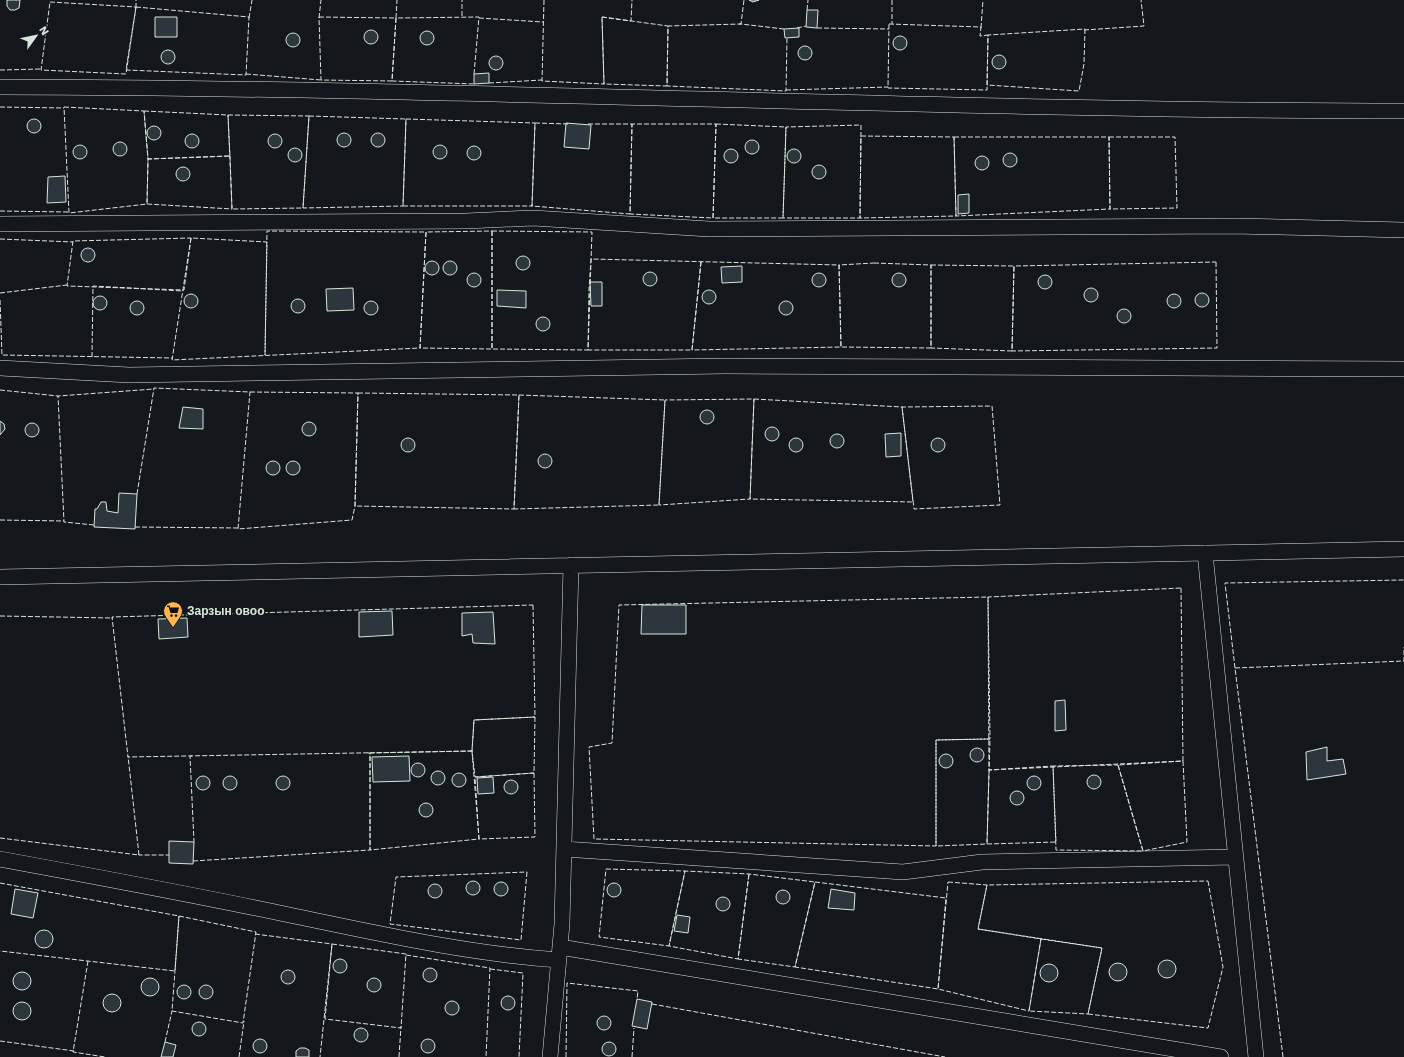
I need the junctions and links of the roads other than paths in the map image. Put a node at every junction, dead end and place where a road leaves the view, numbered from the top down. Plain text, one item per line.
1 (0, 87) edge
2 (1404, 111) edge
3 (0, 224) edge
4 (1404, 230) edge
5 (0, 368) edge
6 (1404, 370) edge
7 (1404, 549) edge
8 (1205, 553) junction
9 (571, 564) junction
10 (0, 577) edge
11 (564, 849) junction
12 (1235, 857) junction
13 (0, 859) edge
14 (560, 953) junction
15 (550, 1057) edge
16 (1221, 1057) edge
17 (1256, 1057) edge

1 - 2 street
3 - 4 street
5 - 6 street
7 - 8 street
8 - 9 street
8 - 12 street
9 - 10 street
9 - 11 street
11 - 12 street
11 - 14 street
12 - 17 street
13 - 14 street
14 - 15 street
14 - 16 street

